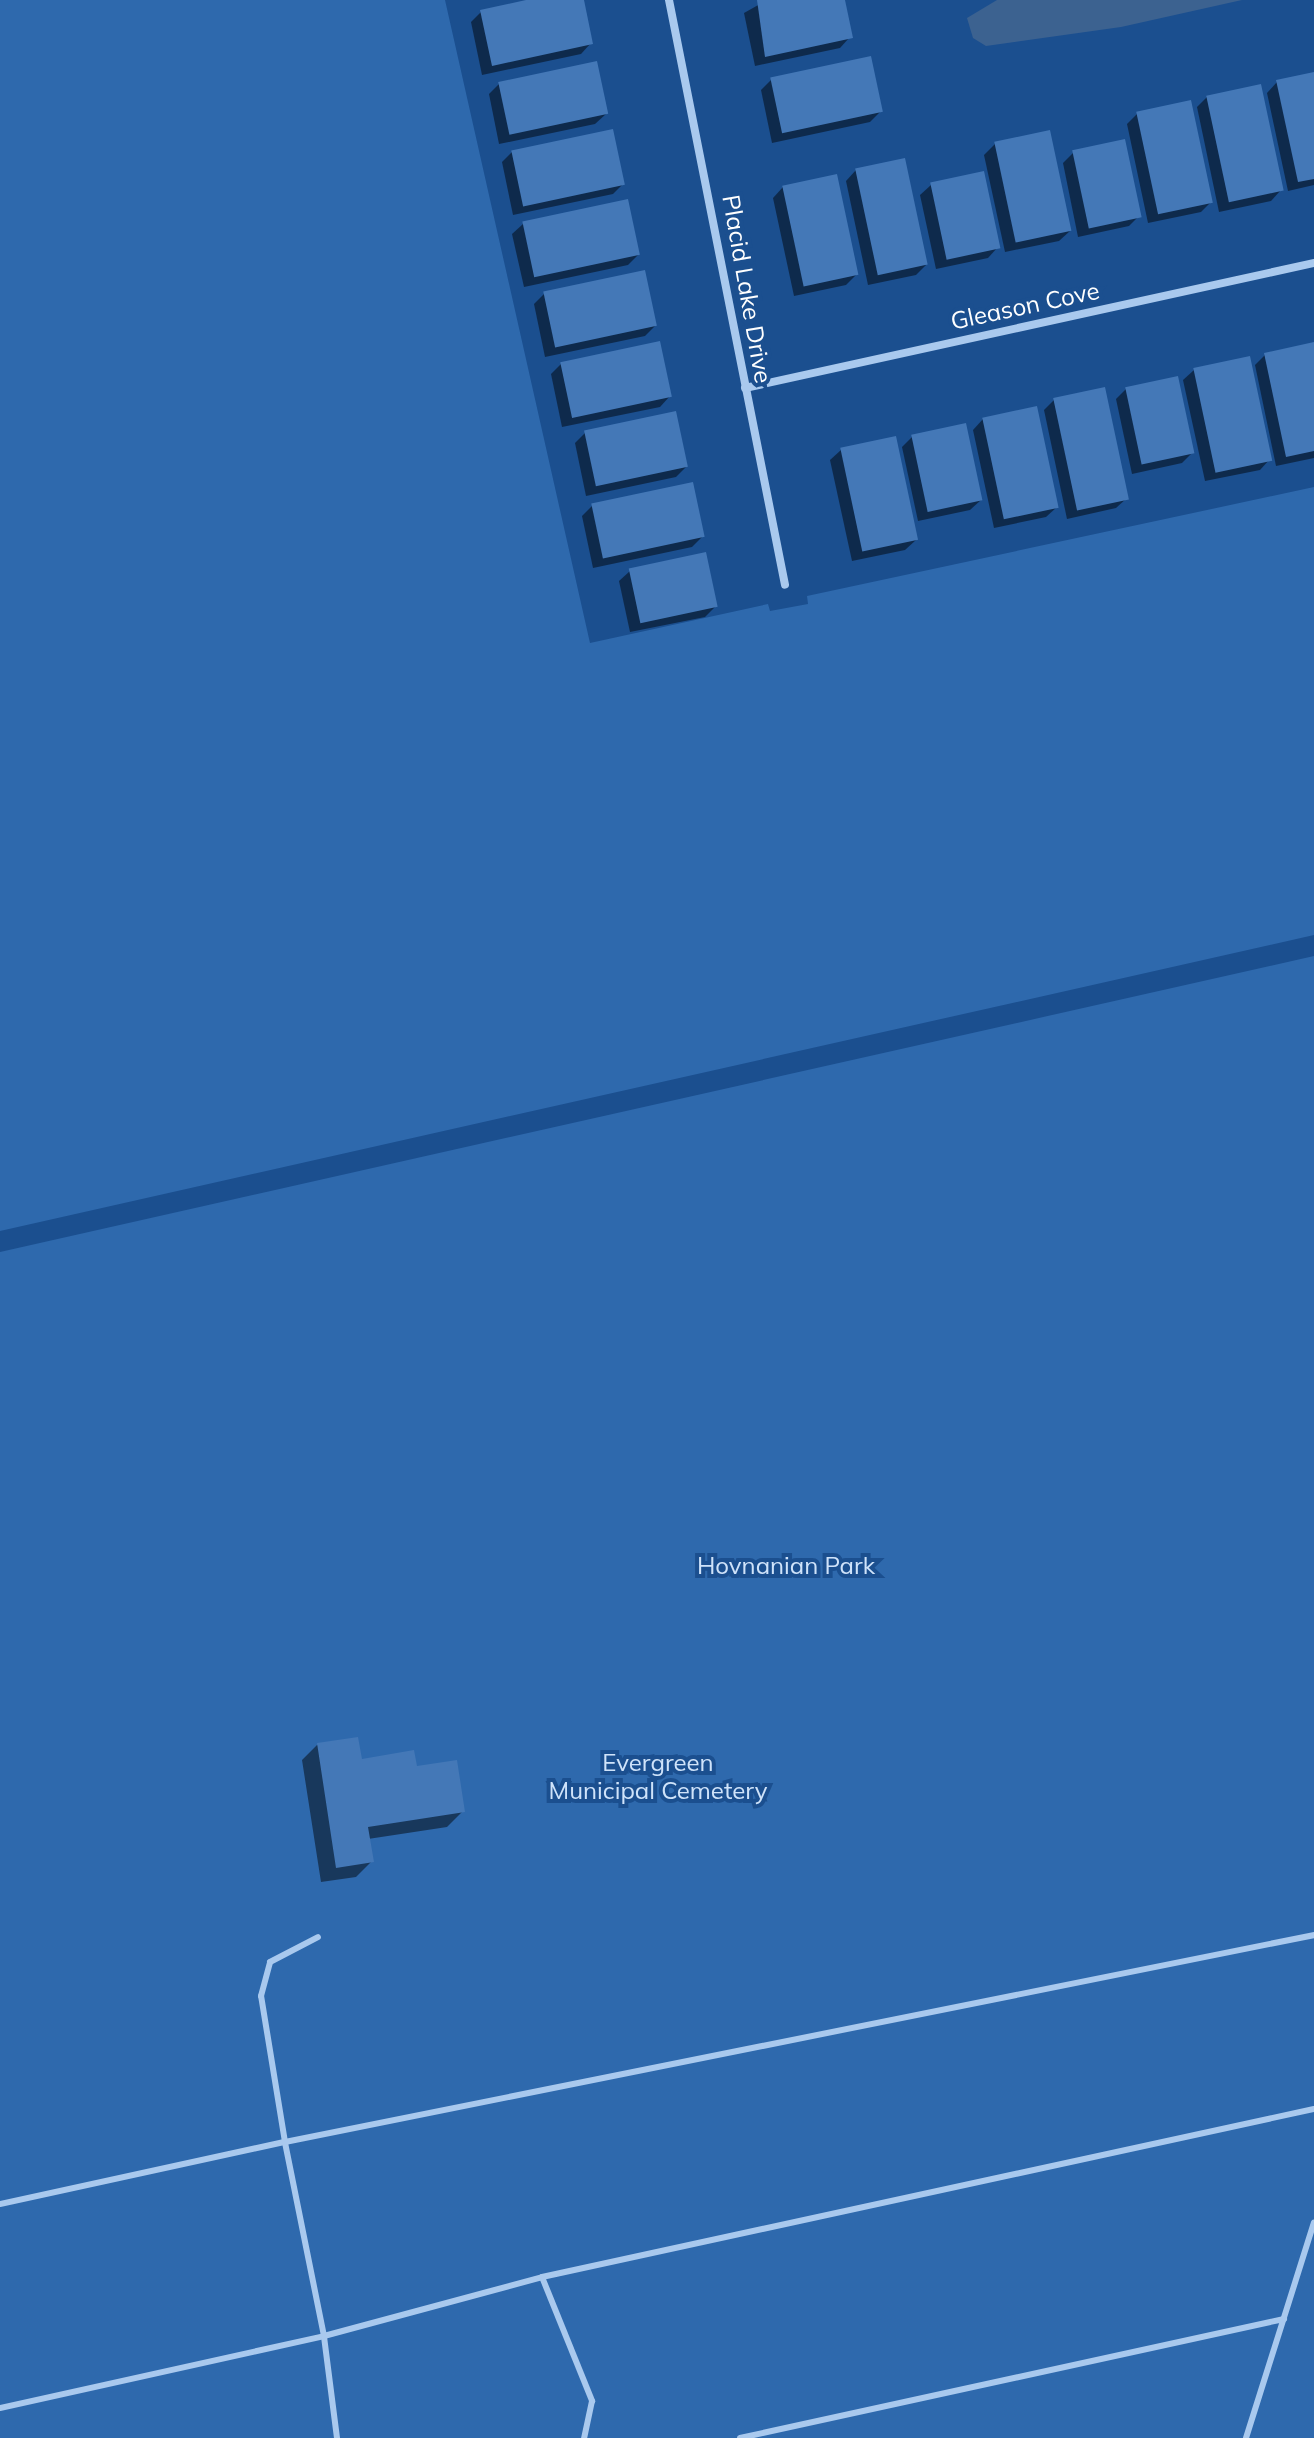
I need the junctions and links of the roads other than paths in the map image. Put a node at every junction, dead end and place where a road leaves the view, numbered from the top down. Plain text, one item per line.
1 (669, 0) edge
2 (1314, 263) edge
3 (745, 388) junction
4 (785, 585) dead end
5 (1314, 1935) edge
6 (318, 1937) dead end
7 (1314, 2109) edge
8 (285, 2142) junction
9 (0, 2204) edge
10 (1314, 2222) edge
11 (542, 2277) junction
12 (1284, 2319) junction
13 (324, 2336) junction
14 (0, 2408) edge
15 (337, 2437) edge
16 (584, 2438) edge
17 (740, 2438) edge
18 (1246, 2438) edge

1 - 3 street, Placid Lake Drive
2 - 3 street, Gleason Cove
3 - 4 street, Placid Lake Drive
5 - 8 lane
6 - 8 lane
7 - 11 lane
8 - 9 lane
8 - 13 lane
10 - 12 lane
11 - 13 lane
11 - 16 lane
12 - 17 lane
12 - 18 lane
13 - 14 lane
13 - 15 lane

